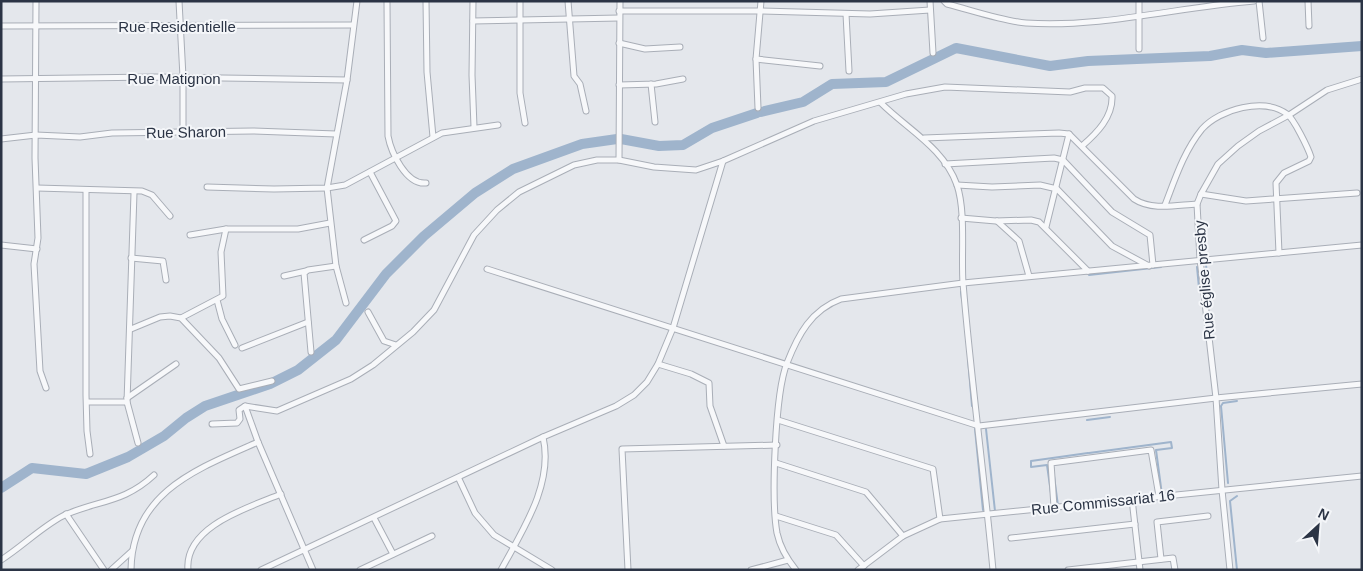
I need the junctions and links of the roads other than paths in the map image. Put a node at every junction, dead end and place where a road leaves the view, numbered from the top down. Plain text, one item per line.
1 (36, 1) edge
2 (179, 1) edge
3 (357, 1) edge
4 (387, 1) edge
5 (426, 1) edge
6 (474, 1) edge
7 (520, 1) edge
8 (568, 1) edge
9 (620, 1) edge
10 (761, 1) edge
11 (930, 1) edge
12 (944, 1) edge
13 (1139, 1) edge
14 (1254, 1) edge
15 (1259, 1) edge
16 (1308, 1) edge
17 (930, 10) junction
18 (620, 11) junction
19 (761, 11) junction
20 (846, 14) junction
21 (1139, 17) junction
22 (570, 18) junction
23 (619, 18) junction
24 (520, 20) junction
25 (473, 21) junction
26 (179, 24) junction
27 (36, 25) junction
28 (353, 25) junction
29 (1, 26) edge
30 (1310, 26) dead end
31 (1263, 38) dead end
32 (619, 43) junction
33 (680, 47) dead end
34 (1140, 49) dead end
35 (934, 53) dead end
36 (756, 59) junction
37 (820, 66) dead end
38 (849, 71) dead end
39 (183, 77) junction
40 (683, 79) dead end
41 (1362, 79) edge
42 (1, 80) edge
43 (36, 80) junction
44 (347, 80) junction
45 (651, 84) junction
46 (619, 85) junction
47 (881, 103) junction
48 (758, 108) dead end
49 (586, 111) dead end
50 (1289, 116) junction
51 (655, 122) dead end
52 (525, 123) dead end
53 (498, 125) dead end
54 (474, 128) junction
55 (183, 132) junction
56 (336, 134) junction
57 (1069, 134) junction
58 (36, 135) junction
59 (433, 137) junction
60 (924, 138) junction
61 (1, 139) edge
62 (1082, 146) junction
63 (394, 157) junction
64 (619, 160) junction
65 (1063, 160) junction
66 (723, 162) junction
67 (945, 164) junction
68 (370, 172) junction
69 (426, 183) dead end
70 (957, 186) junction
71 (207, 187) dead end
72 (38, 188) junction
73 (327, 188) junction
74 (1057, 189) junction
75 (86, 190) junction
76 (134, 192) junction
77 (1357, 193) dead end
78 (1201, 194) junction
79 (1276, 199) junction
80 (1198, 204) junction
81 (1165, 205) junction
82 (170, 216) dead end
83 (961, 218) junction
84 (996, 221) junction
85 (330, 223) junction
86 (1046, 227) junction
87 (226, 229) junction
88 (190, 236) dead end
89 (364, 240) dead end
90 (1362, 244) edge
91 (1, 246) edge
92 (37, 249) junction
93 (1279, 253) junction
94 (130, 258) junction
95 (1200, 259) junction
96 (1152, 265) junction
97 (336, 266) junction
98 (487, 269) dead end
99 (306, 271) junction
100 (1088, 271) junction
101 (284, 276) dead end
102 (1029, 276) junction
103 (166, 280) dead end
104 (963, 282) junction
105 (217, 300) junction
106 (346, 303) dead end
107 (368, 312) dead end
108 (181, 318) junction
109 (308, 322) junction
110 (673, 328) junction
111 (131, 329) junction
112 (235, 345) dead end
113 (396, 345) junction
114 (242, 348) dead end
115 (311, 352) dead end
116 (176, 364) dead end
117 (658, 364) junction
118 (786, 364) junction
119 (272, 381) dead end
120 (1362, 384) edge
121 (46, 388) dead end
122 (1216, 398) junction
123 (127, 400) junction
124 (87, 402) junction
125 (245, 406) junction
126 (778, 420) junction
127 (212, 424) dead end
128 (979, 426) junction
129 (543, 437) junction
130 (258, 442) junction
131 (138, 443) dead end
132 (777, 445) junction
133 (724, 446) junction
134 (90, 454) dead end
135 (776, 463) junction
136 (154, 475) dead end
137 (1362, 476) edge
138 (459, 479) junction
139 (1222, 490) junction
140 (282, 494) junction
141 (1159, 496) junction
142 (1132, 499) junction
143 (1054, 507) junction
144 (987, 513) junction
145 (66, 514) junction
146 (776, 516) junction
147 (1208, 516) dead end
148 (374, 518) junction
149 (940, 519) junction
150 (1135, 524) junction
151 (432, 536) dead end
152 (903, 536) junction
153 (1011, 538) dead end
154 (513, 548) junction
155 (132, 550) junction
156 (304, 550) junction
157 (393, 554) junction
158 (1161, 559) junction
159 (1, 560) edge
160 (788, 560) junction
161 (1139, 562) junction
162 (864, 566) junction
163 (268, 568) edge
164 (104, 570) edge
165 (110, 570) edge
166 (131, 570) edge
167 (188, 570) edge
168 (261, 570) edge
169 (313, 570) edge
170 (360, 570) edge
171 (501, 570) edge
172 (552, 570) edge
173 (628, 570) edge
174 (751, 570) edge
175 (796, 570) edge
176 (858, 570) edge
177 (993, 570) edge
178 (1068, 570) edge
179 (1140, 570) edge
180 (1175, 570) edge
181 (1230, 570) edge

1 - 27 street
2 - 26 street
3 - 28 street
4 - 63 street
5 - 59 street
6 - 25 street
7 - 24 street
8 - 22 street
9 - 18 street
10 - 19 street
11 - 17 street
12 - 21 street
13 - 21 street
14 - 21 street
15 - 31 street
16 - 30 street
17 - 20 street
17 - 35 street
18 - 19 street
18 - 23 street
19 - 20 street
19 - 36 street
20 - 38 street
21 - 34 street
22 - 23 street
22 - 24 street
22 - 49 street
23 - 32 street
24 - 25 street
24 - 52 street
25 - 54 street
26 - 27 street, Rue Residentielle
26 - 28 street, Rue Residentielle
26 - 39 street
27 - 29 street, Rue Residentielle
27 - 43 street
28 - 44 street
32 - 33 street
32 - 46 street
36 - 37 street
36 - 48 street
39 - 43 street, Rue Matignon
39 - 44 street, Rue Matignon
39 - 55 street
40 - 45 street
41 - 50 street, Rue église presby
42 - 43 street, Rue Matignon
43 - 58 street
44 - 56 street
45 - 46 street
45 - 51 street
46 - 64 street
47 - 60 street
47 - 62 street
47 - 66 street
50 - 78 street, Rue église presby
50 - 79 street
50 - 81 street
53 - 54 street
54 - 59 street
55 - 56 street, Rue Sharon
55 - 58 street, Rue Sharon
56 - 73 street
57 - 60 street
57 - 62 street
57 - 65 street
58 - 61 street, Rue Sharon
58 - 72 street
59 - 63 street
60 - 67 street
62 - 81 street
63 - 68 street
63 - 69 street
64 - 66 street
64 - 113 street
65 - 67 street
65 - 74 street
65 - 96 street
66 - 110 street
67 - 70 street
68 - 73 street
68 - 89 street
70 - 74 street
70 - 83 street
71 - 73 street
72 - 75 street
72 - 92 street
73 - 85 street
74 - 86 street
74 - 96 street
75 - 76 street
75 - 124 street
76 - 82 street
76 - 94 street
77 - 79 street
78 - 79 street
78 - 80 street, Rue église presby
79 - 93 street
80 - 81 street
80 - 95 street, Rue église presby
83 - 84 street
83 - 104 street
84 - 86 street
84 - 102 street
85 - 87 street
85 - 97 street
86 - 100 street
87 - 88 street
87 - 105 street
90 - 93 street
91 - 92 street
92 - 121 street
93 - 95 street
94 - 103 street
94 - 111 street
95 - 96 street
95 - 122 street, Rue église presby
96 - 100 street
97 - 99 street
97 - 106 street
98 - 110 street
99 - 101 street
99 - 109 street
100 - 102 street
102 - 104 street
104 - 118 street
104 - 128 street
105 - 108 street
105 - 112 street
107 - 113 street
108 - 111 street
108 - 119 street
109 - 114 street
109 - 115 street
110 - 117 street
110 - 118 street
111 - 123 street
113 - 125 street
116 - 123 street
117 - 129 street
117 - 133 street
118 - 126 street
118 - 128 street
120 - 122 street
122 - 128 street
122 - 139 street, Rue église presby
123 - 124 street
123 - 131 street
124 - 134 street
125 - 127 street
125 - 130 street
126 - 132 street
126 - 149 street
128 - 144 street
129 - 138 street
129 - 154 street
130 - 140 street
130 - 155 street
132 - 133 street
132 - 135 street
133 - 173 street
135 - 146 street
135 - 152 street
136 - 145 street
137 - 139 street, Rue Commissariat 16
138 - 148 street
138 - 154 street
139 - 141 street, Rue Commissariat 16
139 - 181 street, Rue église presby
140 - 156 street
140 - 167 street
141 - 142 street, Rue Commissariat 16
141 - 143 street
142 - 143 street, Rue Commissariat 16
142 - 150 street
143 - 144 street, Rue Commissariat 16
144 - 149 street, Rue Commissariat 16
144 - 177 street
145 - 159 street
145 - 164 street
146 - 160 street
146 - 162 street
147 - 158 street
148 - 156 street
148 - 157 street
149 - 152 street, Rue Commissariat 16
150 - 153 street
150 - 161 street
151 - 157 street
152 - 162 street, Rue Commissariat 16
154 - 171 street
154 - 172 street
155 - 165 street
155 - 166 street
156 - 163 street
156 - 169 street
157 - 170 street
158 - 161 street
158 - 180 street
160 - 174 street
160 - 175 street
161 - 178 street
161 - 179 street
162 - 176 street, Rue Commissariat 16
163 - 168 street

